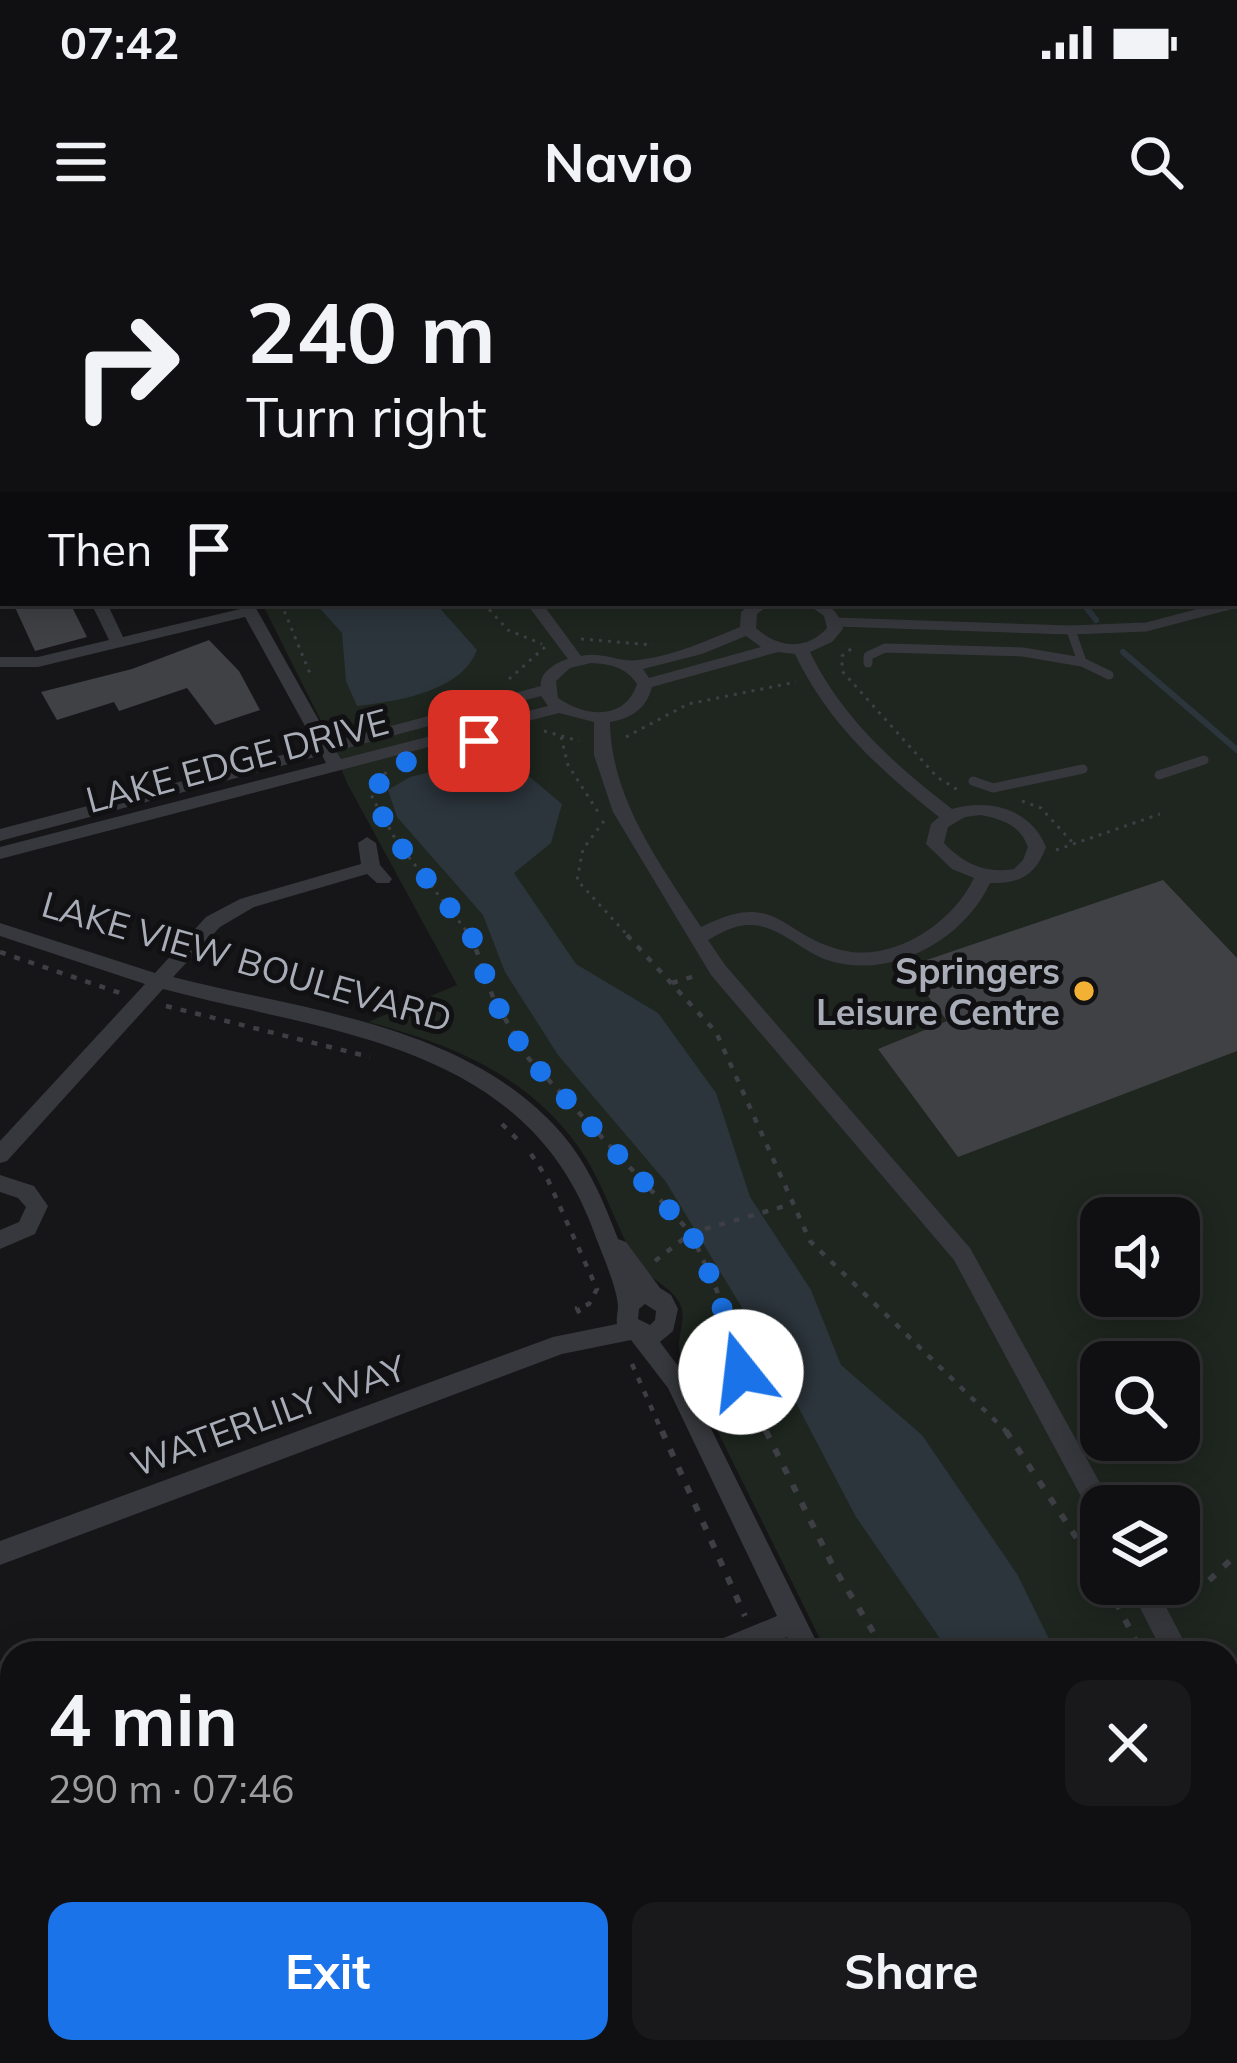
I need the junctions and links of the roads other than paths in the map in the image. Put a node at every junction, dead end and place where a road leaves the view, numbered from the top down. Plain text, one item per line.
1 (100, 606) edge
2 (536, 606) edge
3 (758, 606) edge
4 (817, 606) edge
5 (1226, 606) edge
6 (248, 607) edge
7 (835, 622) junction
8 (748, 629) junction
9 (1071, 630) junction
10 (118, 643) junction
11 (776, 648) junction
12 (801, 649) junction
13 (577, 661) junction
14 (0, 662) edge
15 (1082, 662) junction
16 (868, 663) dead end
17 (631, 667) junction
18 (1109, 675) dead end
19 (645, 684) junction
20 (546, 689) junction
21 (559, 708) junction
22 (602, 717) junction
23 (328, 750) junction
24 (1204, 760) dead end
25 (337, 768) junction
26 (1083, 769) dead end
27 (1159, 775) dead end
28 (973, 781) dead end
29 (950, 816) junction
30 (0, 836) edge
31 (367, 843) dead end
32 (0, 853) edge
33 (984, 876) junction
34 (0, 929) edge
35 (698, 937) junction
36 (158, 981) junction
37 (0, 1155) edge
38 (0, 1183) edge
39 (607, 1233) junction
40 (0, 1240) edge
41 (639, 1321) junction
42 (561, 1344) junction
43 (1088, 1485) edge
44 (0, 1553) edge
45 (1152, 1605) edge
46 (792, 1622) junction
47 (746, 1641) edge
48 (802, 1641) edge
49 (1171, 1641) edge

1 - 10 street
2 - 13 street
3 - 8 street
4 - 7 street
5 - 9 lane
6 - 10 street
6 - 23 street
7 - 9 lane
7 - 12 street
8 - 11 street
8 - 17 street
9 - 15 lane
10 - 14 street
11 - 12 street
11 - 19 street
12 - 29 street
13 - 17 street
13 - 20 street
15 - 16 lane
15 - 18 lane
17 - 19 street
19 - 22 street
20 - 21 street
20 - 23 street, LAKE EDGE DRIVE
21 - 22 street
21 - 25 street, LAKE EDGE DRIVE
22 - 35 street
23 - 25 street
23 - 30 street, LAKE EDGE DRIVE
24 - 27 lane
25 - 32 street, LAKE EDGE DRIVE
26 - 28 lane
29 - 33 street
29 - 33 street
31 - 36 street
33 - 35 street
34 - 36 street, LAKE VIEW BOULEVARD
35 - 43 street
36 - 37 street
36 - 39 street, LAKE VIEW BOULEVARD
38 - 40 street
39 - 41 street, LAKE VIEW BOULEVARD
39 - 41 street, LAKE VIEW BOULEVARD
41 - 42 street, WATERLILY WAY
41 - 42 street, WATERLILY WAY
41 - 46 street, LAKE VIEW BOULEVARD
42 - 44 street, WATERLILY WAY
45 - 49 street
46 - 47 street
46 - 48 street, LAKE VIEW BOULEVARD

